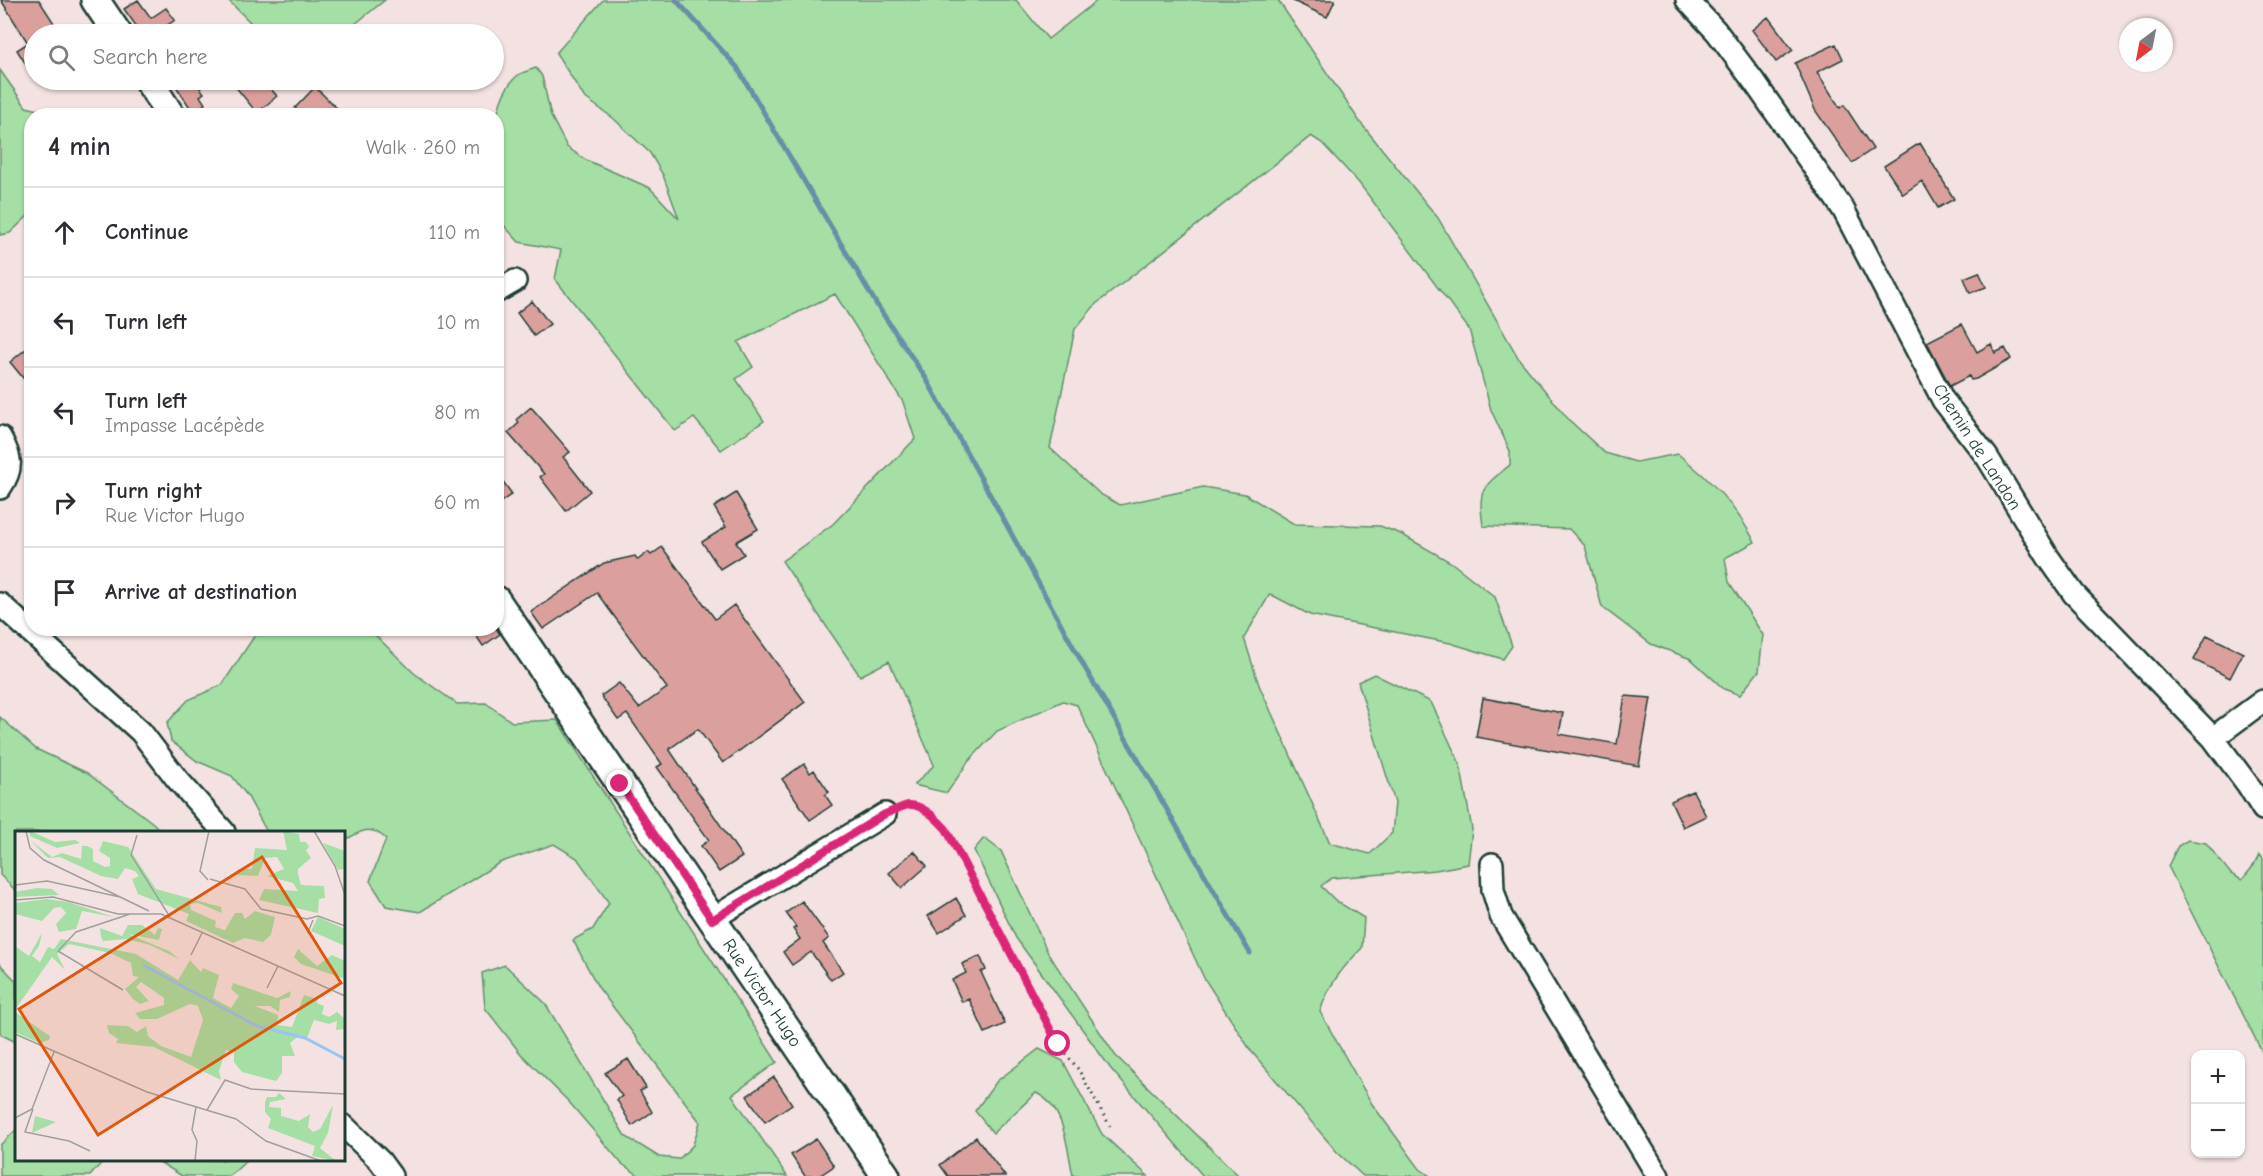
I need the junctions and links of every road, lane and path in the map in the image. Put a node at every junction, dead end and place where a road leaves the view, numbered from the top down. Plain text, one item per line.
1 (95, 0) edge
2 (1687, 0) edge
3 (111, 24) edge
4 (154, 90) edge
5 (166, 108) edge
6 (515, 281) dead end
7 (504, 287) edge
8 (0, 436) edge
9 (0, 488) edge
10 (0, 604) edge
11 (504, 612) edge
12 (24, 626) edge
13 (35, 636) edge
14 (2263, 701) edge
15 (2213, 738) junction
16 (2263, 809) edge
17 (885, 814) joint
18 (223, 831) edge
19 (1492, 864) dead end
20 (712, 920) junction
21 (1110, 1126) dead end
22 (345, 1127) edge
23 (872, 1165) edge
24 (386, 1168) edge
25 (408, 1176) edge
26 (886, 1176) edge
27 (1658, 1176) edge

1 - 3 main road
2 - 15 street, Chemin de Landon
4 - 5 main road
6 - 7 street
8 - 9 street
10 - 12 street
11 - 20 main road, Rue Victor Hugo
13 - 18 street
14 - 15 street
15 - 16 street, Chemin de Landon
17 - 20 street
17 - 21 path
19 - 27 street
20 - 23 main road, Rue Victor Hugo
22 - 24 street
23 - 26 main road, Rue Victor Hugo
24 - 25 street

